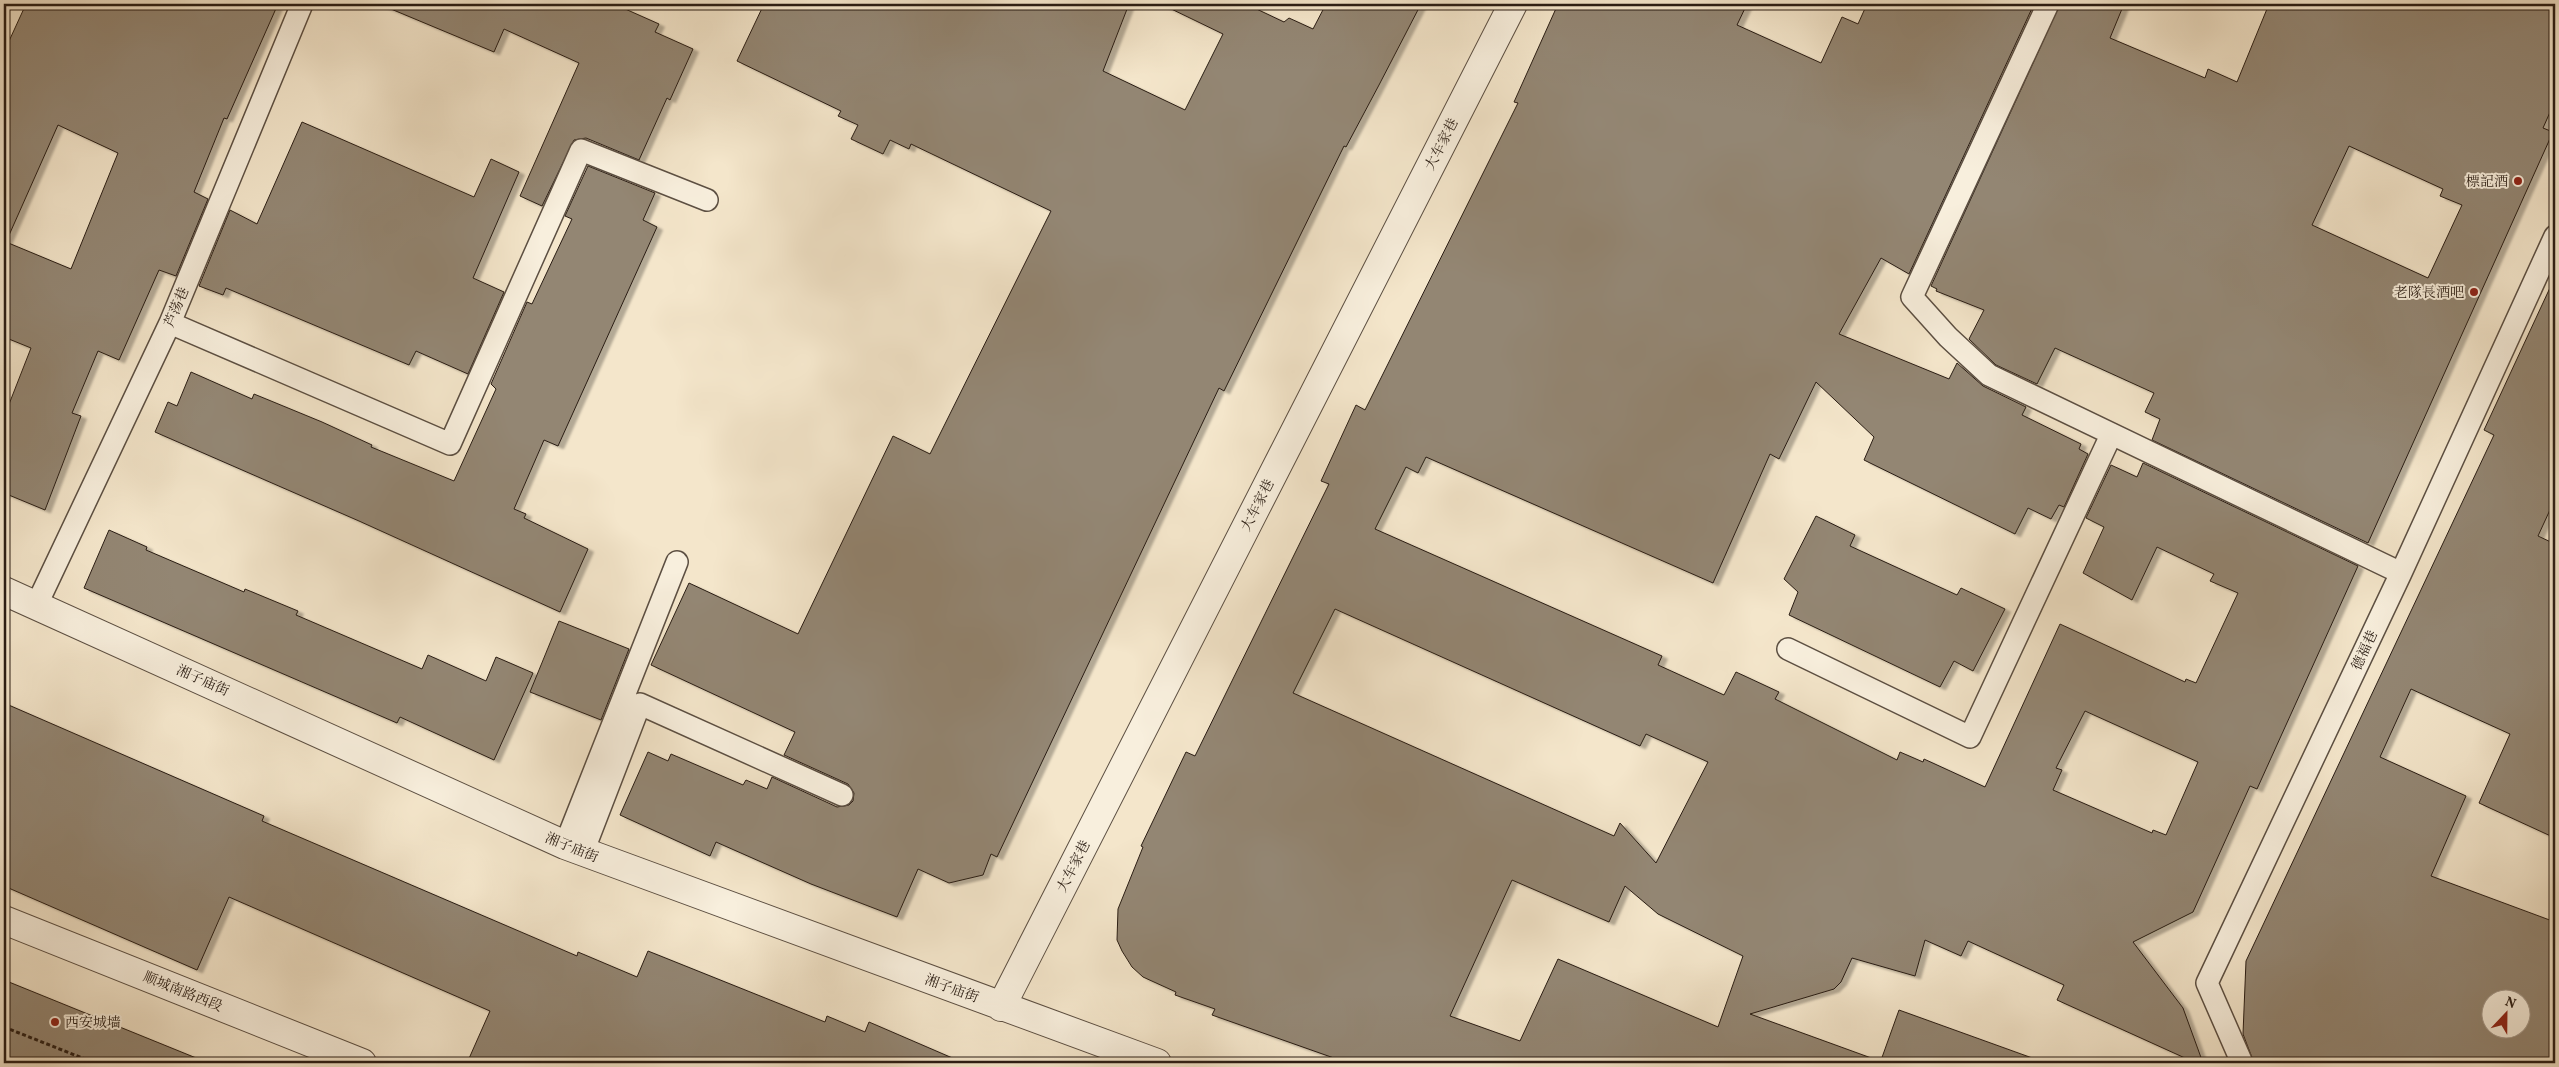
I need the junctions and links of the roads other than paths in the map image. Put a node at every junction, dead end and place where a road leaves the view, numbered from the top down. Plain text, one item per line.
1 (302, 4) edge
2 (1513, 4) edge
3 (2048, 4) edge
4 (707, 200) dead end
5 (2555, 236) edge
6 (170, 323) junction
7 (2111, 435) junction
8 (677, 562) dead end
9 (2401, 573) junction
10 (4, 591) edge
11 (37, 604) junction
12 (1788, 649) dead end
13 (842, 796) dead end
14 (574, 848) junction
15 (4, 920) edge
16 (1002, 1007) junction
17 (362, 1063) edge
18 (1157, 1063) edge
19 (2242, 1063) edge

1 - 6 lane, 芦荡巷
2 - 16 street, 大车家巷
3 - 7 lane
4 - 6 lane
5 - 9 lane, 德福巷
6 - 11 lane, 芦荡巷
7 - 9 lane
7 - 12 lane
8 - 14 lane
9 - 19 lane, 德福巷
10 - 11 street, 湘子庙街
11 - 14 street, 湘子庙街
13 - 14 lane
14 - 16 street, 湘子庙街
15 - 17 street, 顺城南路西段
16 - 18 street, 湘子庙街

